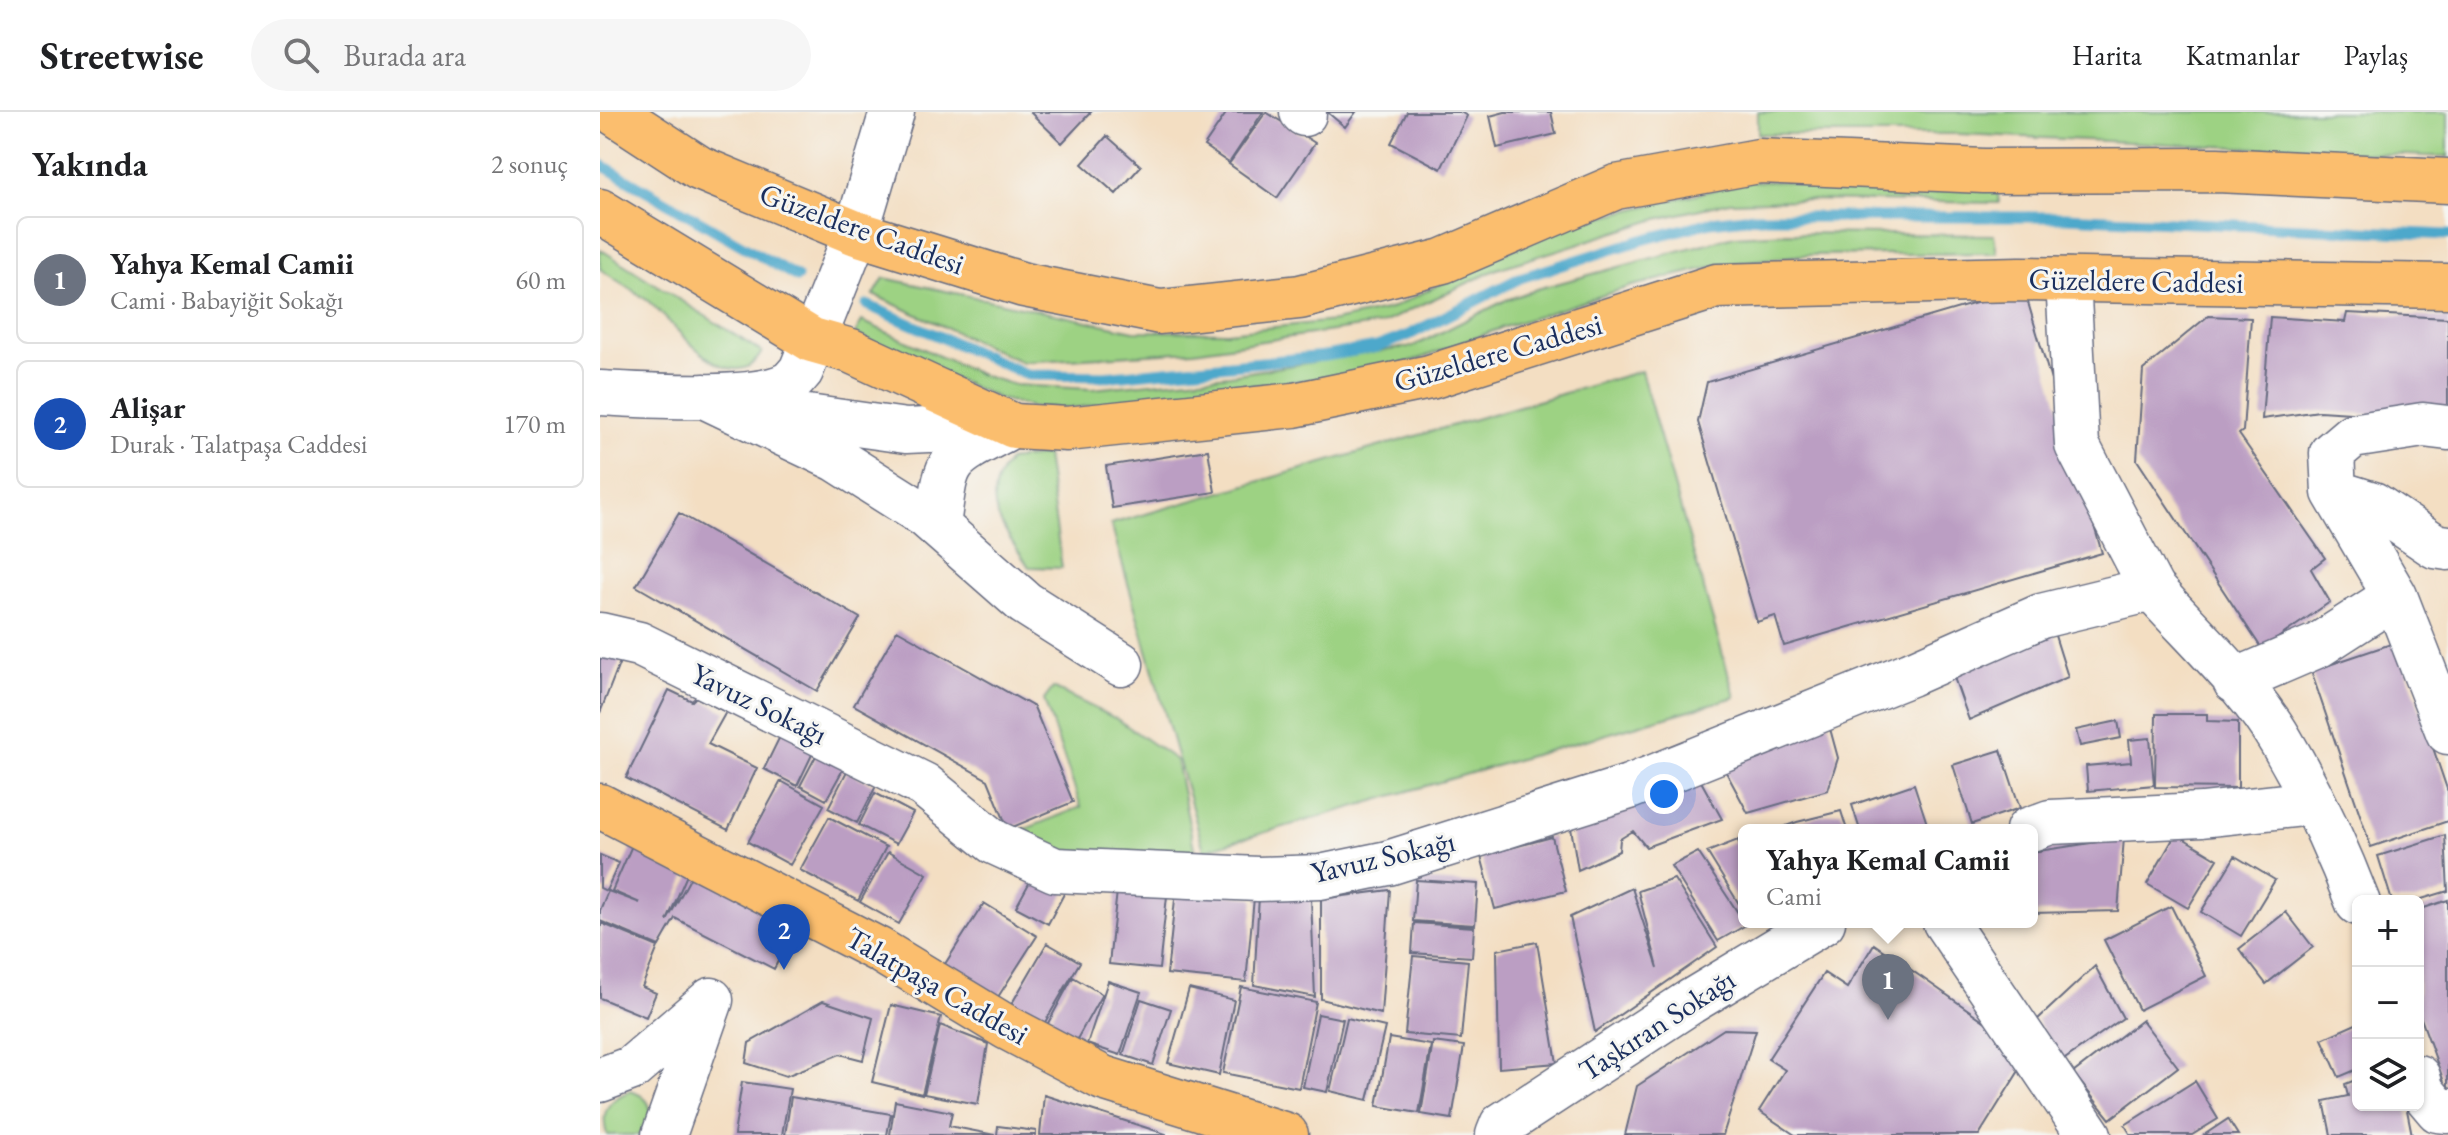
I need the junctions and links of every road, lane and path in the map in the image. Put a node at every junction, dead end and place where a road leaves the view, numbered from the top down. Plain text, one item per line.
1 (613, 112) edge
2 (892, 112) edge
3 (2448, 181) edge
4 (600, 211) edge
5 (856, 233) junction
6 (2068, 280) junction
7 (2448, 286) edge
8 (812, 340) junction
9 (600, 393) edge
10 (704, 396) junction
11 (1014, 426) junction
12 (2448, 428) edge
13 (2334, 492) junction
14 (938, 526) junction
15 (2448, 548) edge
16 (2152, 589) junction
17 (2395, 596) junction
18 (600, 635) edge
19 (1121, 664) dead end
20 (2235, 681) junction
21 (2448, 732) edge
22 (2313, 803) junction
23 (600, 806) edge
24 (2038, 826) edge
25 (2355, 895) edge
26 (1813, 928) edge
27 (1949, 928) edge
28 (600, 1080) edge
29 (2424, 1093) edge
30 (2448, 1111) edge
31 (664, 1135) edge
32 (1286, 1135) edge
33 (1498, 1135) edge
34 (2089, 1135) edge

1 - 5 main road, Güzeldere Caddesi
2 - 5 street
3 - 5 main road, Güzeldere Caddesi
4 - 8 main road, Güzeldere Caddesi
5 - 8 street
6 - 7 main road, Güzeldere Caddesi
6 - 11 main road, Güzeldere Caddesi
6 - 16 street
8 - 10 street
8 - 11 main road, Güzeldere Caddesi
9 - 10 street
10 - 11 street
10 - 14 street
11 - 14 street
12 - 13 street
13 - 15 street
13 - 17 street
14 - 19 street
16 - 18 street, Yavuz Sokağı
16 - 20 street
17 - 20 street
17 - 21 street
20 - 22 street
22 - 24 street
22 - 25 street
23 - 32 main road, Talatpaşa Caddesi
26 - 33 street, Taşkıran Sokağı
27 - 34 street
28 - 31 street
29 - 30 street

